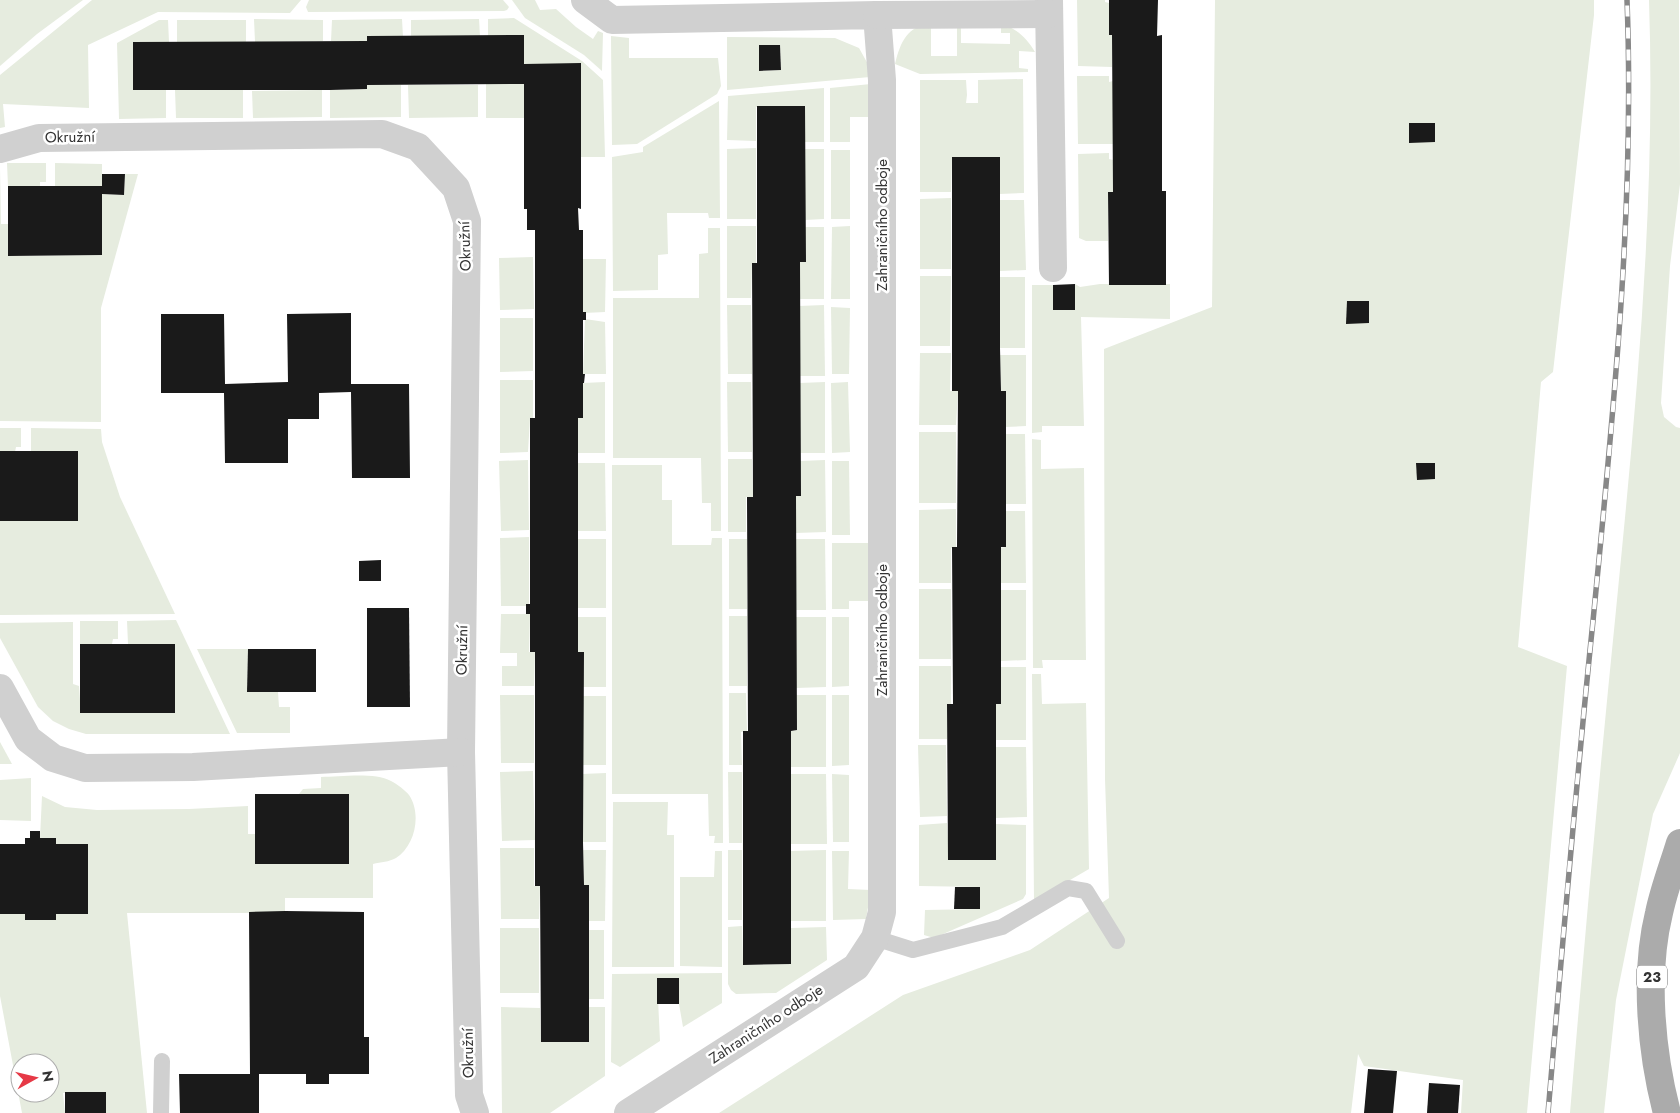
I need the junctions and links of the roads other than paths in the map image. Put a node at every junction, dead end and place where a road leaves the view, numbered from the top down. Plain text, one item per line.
1 (585, 0) edge
2 (1049, 7) edge
3 (877, 16) junction
4 (0, 149) edge
5 (1053, 268) dead end
6 (0, 688) edge
7 (461, 752) junction
8 (1680, 843) edge
9 (875, 938) junction
10 (1117, 941) dead end
11 (162, 1061) dead end
12 (161, 1113) edge
13 (475, 1113) edge
14 (628, 1113) edge
15 (1667, 1113) edge

1 - 3 street
2 - 3 street
2 - 5 street
3 - 9 street, Zahraničního odboje
4 - 7 street, Okružní
6 - 7 street
7 - 13 street, Okružní
8 - 15 main road, 23
9 - 10 lane
9 - 14 street, Zahraničního odboje
11 - 12 lane

